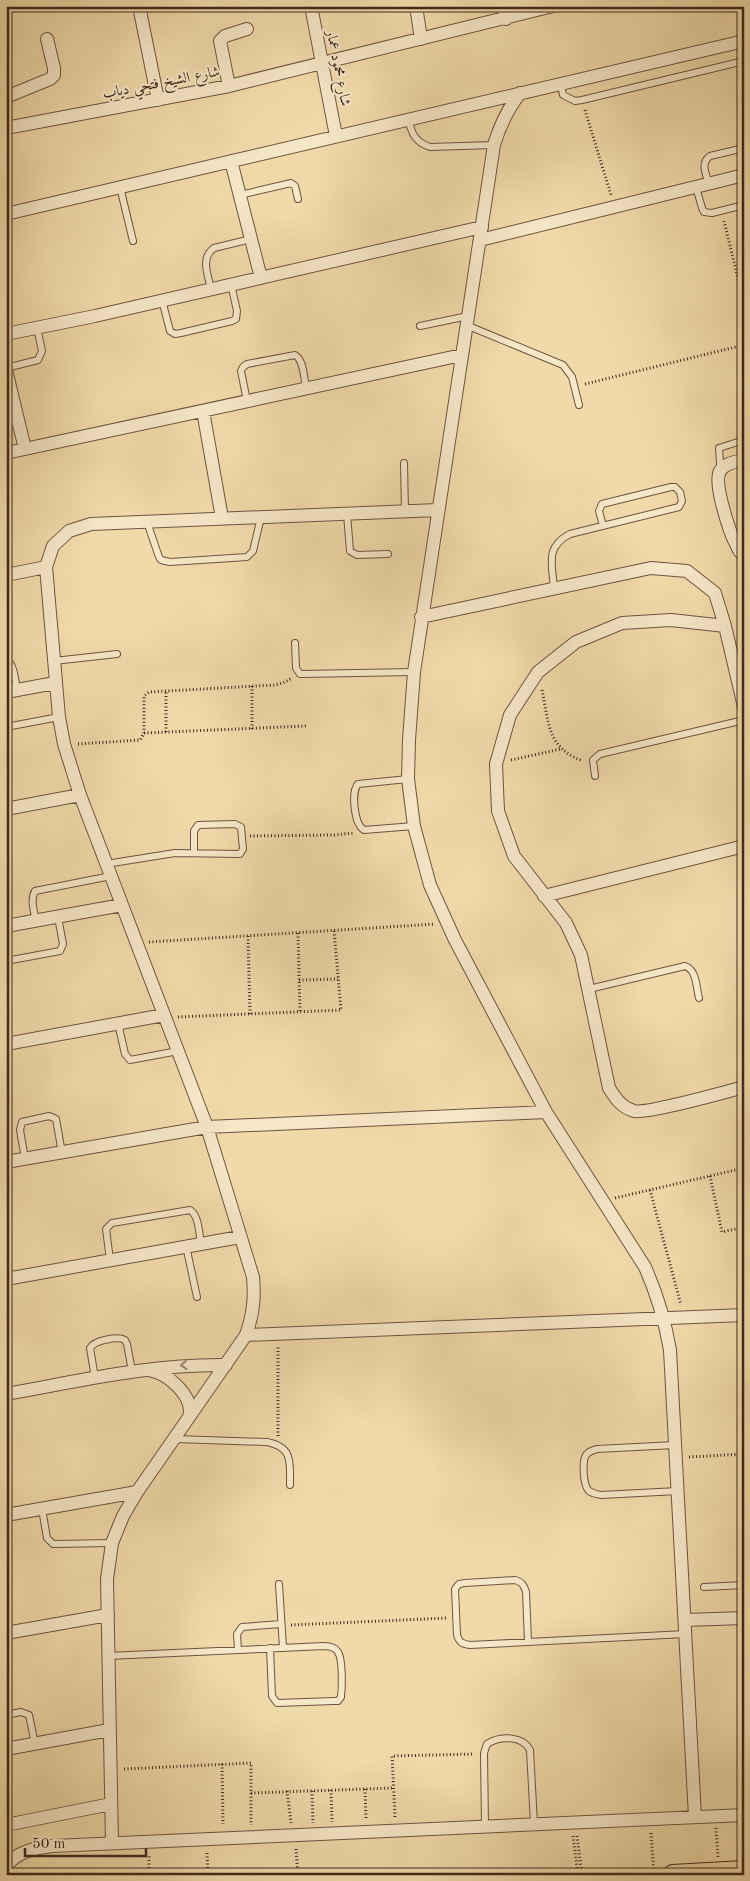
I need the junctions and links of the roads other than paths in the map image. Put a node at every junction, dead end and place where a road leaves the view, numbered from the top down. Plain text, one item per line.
1 (139, 6) edge
2 (311, 6) edge
3 (416, 6) edge
4 (553, 6) edge
5 (504, 12) edge
6 (247, 29) dead end
7 (47, 40) dead end
8 (421, 40) junction
9 (744, 41) edge
10 (744, 62) edge
11 (321, 64) junction
12 (561, 84) junction
13 (229, 86) junction
14 (520, 93) junction
15 (6, 97) edge
16 (158, 100) junction
17 (408, 120) junction
18 (6, 128) edge
19 (336, 136) junction
20 (494, 146) junction
21 (744, 148) edge
22 (231, 161) junction
23 (744, 175) edge
24 (703, 185) junction
25 (120, 187) junction
26 (240, 195) junction
27 (298, 199) dead end
28 (744, 205) edge
29 (6, 214) edge
30 (482, 226) junction
31 (251, 239) junction
32 (480, 240) junction
33 (133, 242) dead end
34 (261, 278) junction
35 (231, 284) junction
36 (211, 289) junction
37 (162, 300) junction
38 (467, 320) junction
39 (420, 326) dead end
40 (37, 328) junction
41 (6, 334) edge
42 (462, 355) junction
43 (6, 369) edge
44 (306, 388) junction
45 (247, 401) junction
46 (579, 405) dead end
47 (203, 411) junction
48 (12, 421) edge
49 (744, 440) edge
50 (25, 449) junction
51 (6, 453) edge
52 (744, 460) edge
53 (404, 463) dead end
54 (724, 466) junction
55 (438, 510) junction
56 (406, 511) junction
57 (347, 514) junction
58 (261, 517) junction
59 (222, 518) junction
60 (147, 521) junction
61 (602, 526) junction
62 (6, 554) edge
63 (388, 554) dead end
64 (744, 556) edge
65 (46, 567) junction
66 (8, 575) edge
67 (554, 588) junction
68 (422, 617) junction
69 (726, 626) junction
70 (295, 643) dead end
71 (117, 654) dead end
72 (6, 658) edge
73 (53, 661) junction
74 (414, 672) junction
75 (55, 683) junction
76 (12, 691) edge
77 (744, 707) edge
78 (59, 717) junction
79 (744, 720) edge
80 (6, 727) edge
81 (596, 776) dead end
82 (408, 779) junction
83 (80, 796) junction
84 (6, 809) edge
85 (414, 826) junction
86 (744, 846) edge
87 (194, 853) junction
88 (108, 870) junction
89 (544, 896) junction
90 (122, 905) junction
91 (58, 917) junction
92 (36, 921) junction
93 (6, 926) edge
94 (6, 961) edge
95 (589, 989) junction
96 (699, 998) dead end
97 (164, 1016) junction
98 (118, 1023) junction
99 (6, 1044) edge
100 (178, 1051) junction
101 (744, 1087) edge
102 (546, 1112) junction
103 (207, 1127) junction
104 (62, 1152) junction
105 (25, 1159) junction
106 (6, 1162) edge
107 (240, 1236) junction
108 (201, 1244) junction
109 (186, 1246) junction
110 (110, 1260) junction
111 (6, 1279) edge
112 (197, 1296) dead end
113 (744, 1315) edge
114 (665, 1318) junction
115 (246, 1335) junction
116 (226, 1364) junction
117 (137, 1370) junction
118 (95, 1378) junction
119 (6, 1394) edge
120 (189, 1417) junction
121 (174, 1439) junction
122 (676, 1451) junction
123 (290, 1485) dead end
124 (678, 1491) junction
125 (137, 1492) junction
126 (42, 1509) junction
127 (6, 1515) edge
128 (112, 1543) junction
129 (279, 1584) dead end
130 (744, 1585) edge
131 (704, 1587) dead end
132 (108, 1615) junction
133 (744, 1618) edge
134 (685, 1620) junction
135 (281, 1624) junction
136 (6, 1633) edge
137 (686, 1634) junction
138 (528, 1642) junction
139 (270, 1648) junction
140 (283, 1648) junction
141 (238, 1650) junction
142 (108, 1656) junction
143 (6, 1715) edge
144 (109, 1730) junction
145 (35, 1744) junction
146 (6, 1750) edge
147 (111, 1804) junction
148 (744, 1815) edge
149 (695, 1818) junction
150 (534, 1824) junction
151 (6, 1825) edge
152 (485, 1826) junction
153 (112, 1842) junction
154 (6, 1866) edge
155 (744, 1871) edge
156 (672, 1875) edge

1 - 16 street
2 - 11 street, شارع محمود عمار
3 - 8 street
4 - 5 street, شارع الشيخ فتحي دياب
5 - 8 street, شارع الشيخ فتحي دياب
6 - 13 street
7 - 15 street
8 - 11 street, شارع الشيخ فتحي دياب
9 - 12 street
10 - 12 lane
11 - 13 street, شارع الشيخ فتحي دياب
11 - 19 street, شارع محمود عمار
12 - 14 street
13 - 16 street, شارع الشيخ فتحي دياب
14 - 17 street
14 - 20 street
16 - 18 street, شارع الشيخ فتحي دياب
17 - 19 street
17 - 20 lane
19 - 22 street
20 - 30 street
21 - 24 lane
22 - 25 street
22 - 26 street
23 - 24 street
24 - 28 lane
24 - 32 street
25 - 29 street
25 - 33 lane
26 - 27 lane
26 - 31 street
30 - 32 street
30 - 34 street
31 - 34 street
31 - 36 lane
32 - 38 street
34 - 35 street
35 - 36 street
35 - 37 lane
36 - 37 street
37 - 40 street
38 - 39 lane
38 - 42 street
38 - 46 lane
40 - 41 street
40 - 43 lane
42 - 44 street
42 - 55 street
43 - 48 street
44 - 45 street
44 - 45 lane
45 - 47 street
47 - 50 street
47 - 59 street
48 - 50 street
49 - 54 lane
50 - 51 street
52 - 54 street
53 - 56 lane
54 - 64 street
55 - 56 street
55 - 68 street
56 - 57 street
57 - 58 street
57 - 63 lane
58 - 59 street
58 - 60 lane
59 - 60 street
60 - 65 street
61 - 61 lane
61 - 67 lane
62 - 66 lane
65 - 66 street
65 - 73 street
67 - 68 street
67 - 69 street
68 - 74 street
69 - 77 street
69 - 89 street
70 - 74 lane
71 - 73 lane
72 - 76 lane
73 - 75 street
74 - 82 street
75 - 76 street
75 - 78 street
78 - 80 lane
78 - 83 street
79 - 81 lane
82 - 85 street
82 - 85 lane
83 - 84 street
83 - 88 street
85 - 102 street
86 - 89 street
87 - 87 lane
87 - 88 lane
88 - 90 street
88 - 92 lane
89 - 95 street
90 - 91 street
90 - 97 street
91 - 92 street
91 - 94 lane
92 - 93 street
95 - 96 lane
95 - 101 street
97 - 98 street
97 - 100 street
98 - 99 street
98 - 100 lane
100 - 103 street
102 - 103 street
102 - 114 street
103 - 104 street
103 - 107 street
104 - 105 street
104 - 105 lane
105 - 106 street
107 - 108 street
107 - 115 street
108 - 109 street
108 - 110 lane
109 - 110 street
109 - 112 lane
110 - 111 street
113 - 114 street
114 - 115 street
114 - 122 street
115 - 116 street
116 -> 117 street
116 - 120 street
117 - 118 street
117 - 118 lane
117 - 120 street
118 - 119 street
120 - 121 street
121 - 123 lane
121 - 125 street
122 - 124 street
122 - 124 lane
124 - 134 street
125 - 126 street
125 - 128 street
126 - 127 street
126 - 128 lane
128 - 132 street
129 - 135 lane
130 - 131 lane
132 - 136 street
132 - 142 street
133 - 134 street
134 - 137 street
135 - 140 lane
135 - 141 lane
137 - 138 lane
137 - 149 street
138 - 138 lane
139 - 140 lane
139 - 140 lane
139 - 141 lane
141 - 142 lane
142 - 144 street
143 - 145 lane
144 - 145 street
144 - 147 street
145 - 146 street
147 - 151 street
147 - 153 street
148 - 149 street
149 - 150 street
150 - 152 street
150 - 152 lane
152 - 153 street
153 - 154 street
155 - 156 main road

